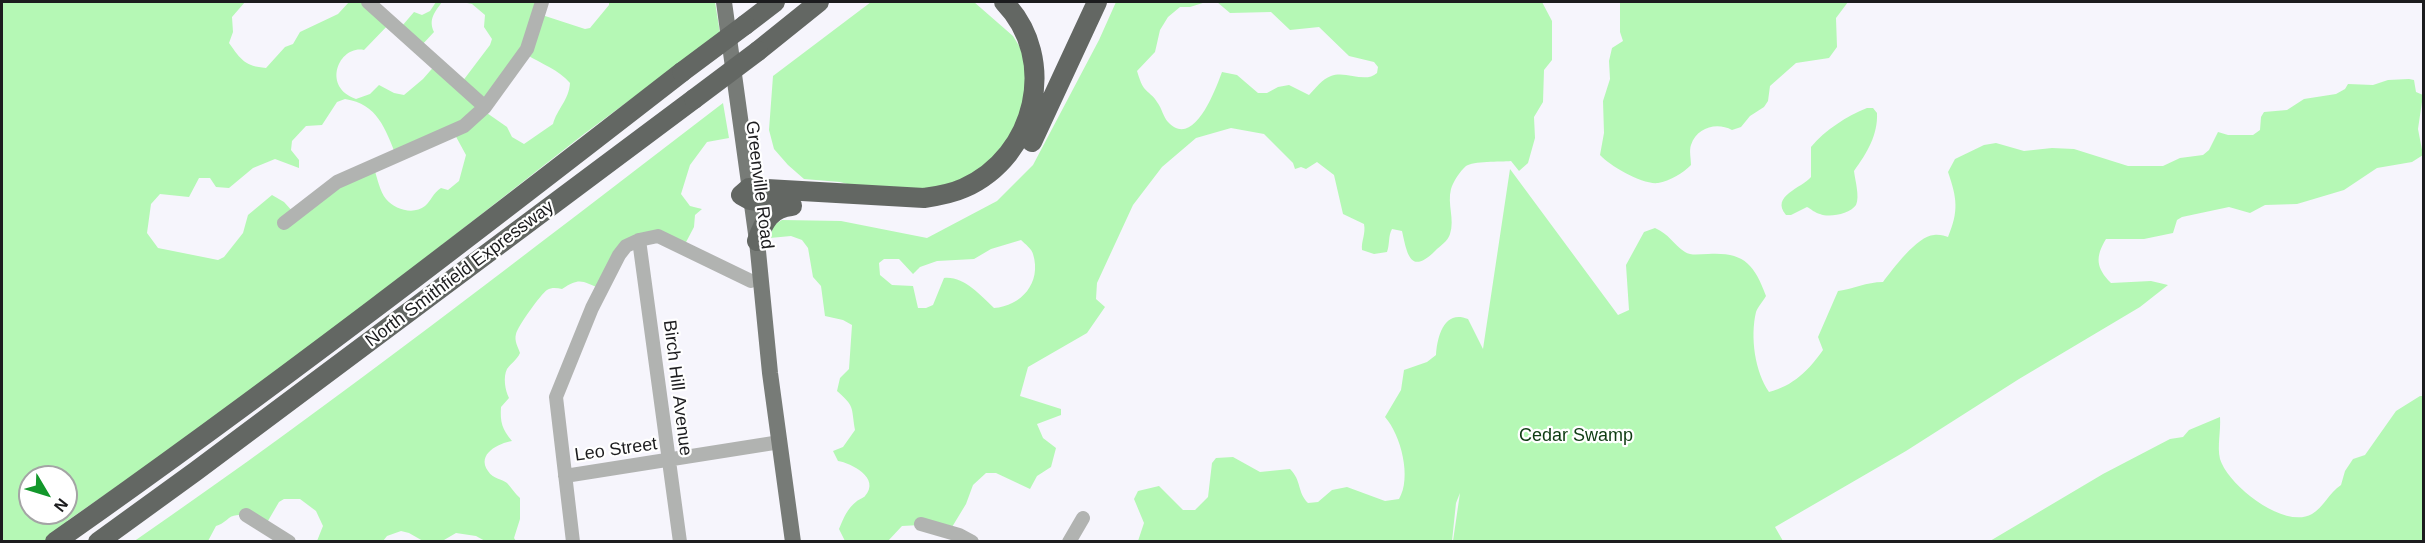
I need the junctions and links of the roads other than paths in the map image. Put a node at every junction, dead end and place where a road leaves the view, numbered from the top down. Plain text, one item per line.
1 (368, 2) edge
2 (542, 2) edge
3 (715, 2) edge
4 (724, 2) edge
5 (776, 2) edge
6 (818, 2) edge
7 (1004, 2) edge
8 (1097, 2) edge
9 (485, 107) junction
10 (747, 189) junction
11 (786, 206) junction
12 (284, 223) dead end
13 (639, 240) junction
14 (757, 241) junction
15 (751, 281) junction
16 (771, 373) junction
17 (780, 442) junction
18 (668, 460) junction
19 (565, 476) junction
20 (246, 515) dead end
21 (1083, 518) dead end
22 (921, 524) dead end
23 (285, 540) edge
24 (55, 542) edge
25 (98, 542) edge
26 (573, 542) edge
27 (680, 542) edge
28 (793, 542) edge
29 (972, 542) edge
30 (1069, 542) edge

1 - 9 street
2 - 9 street
3 - 10 main road, Greenville Road
4 - 10 main road, Greenville Road
5 - 24 highway, North Smithfield Expressway, bridge
6 - 25 highway, North Smithfield Expressway, bridge
7 - 10 highway
8 - 11 highway
9 - 12 street
10 - 11 highway
10 - 14 main road, Greenville Road
10 - 15 main road, Greenville Road
11 - 14 highway
13 - 15 street
13 - 18 street, Birch Hill Avenue
13 - 19 street
14 - 16 main road, Greenville Road
15 - 16 main road, Greenville Road
16 - 17 main road, Greenville Road
17 - 18 street, Leo Street
17 - 28 main road, Greenville Road
18 - 19 street, Leo Street
18 - 27 street, Birch Hill Avenue
19 - 26 street
20 - 23 street
21 - 30 street
22 - 29 street

